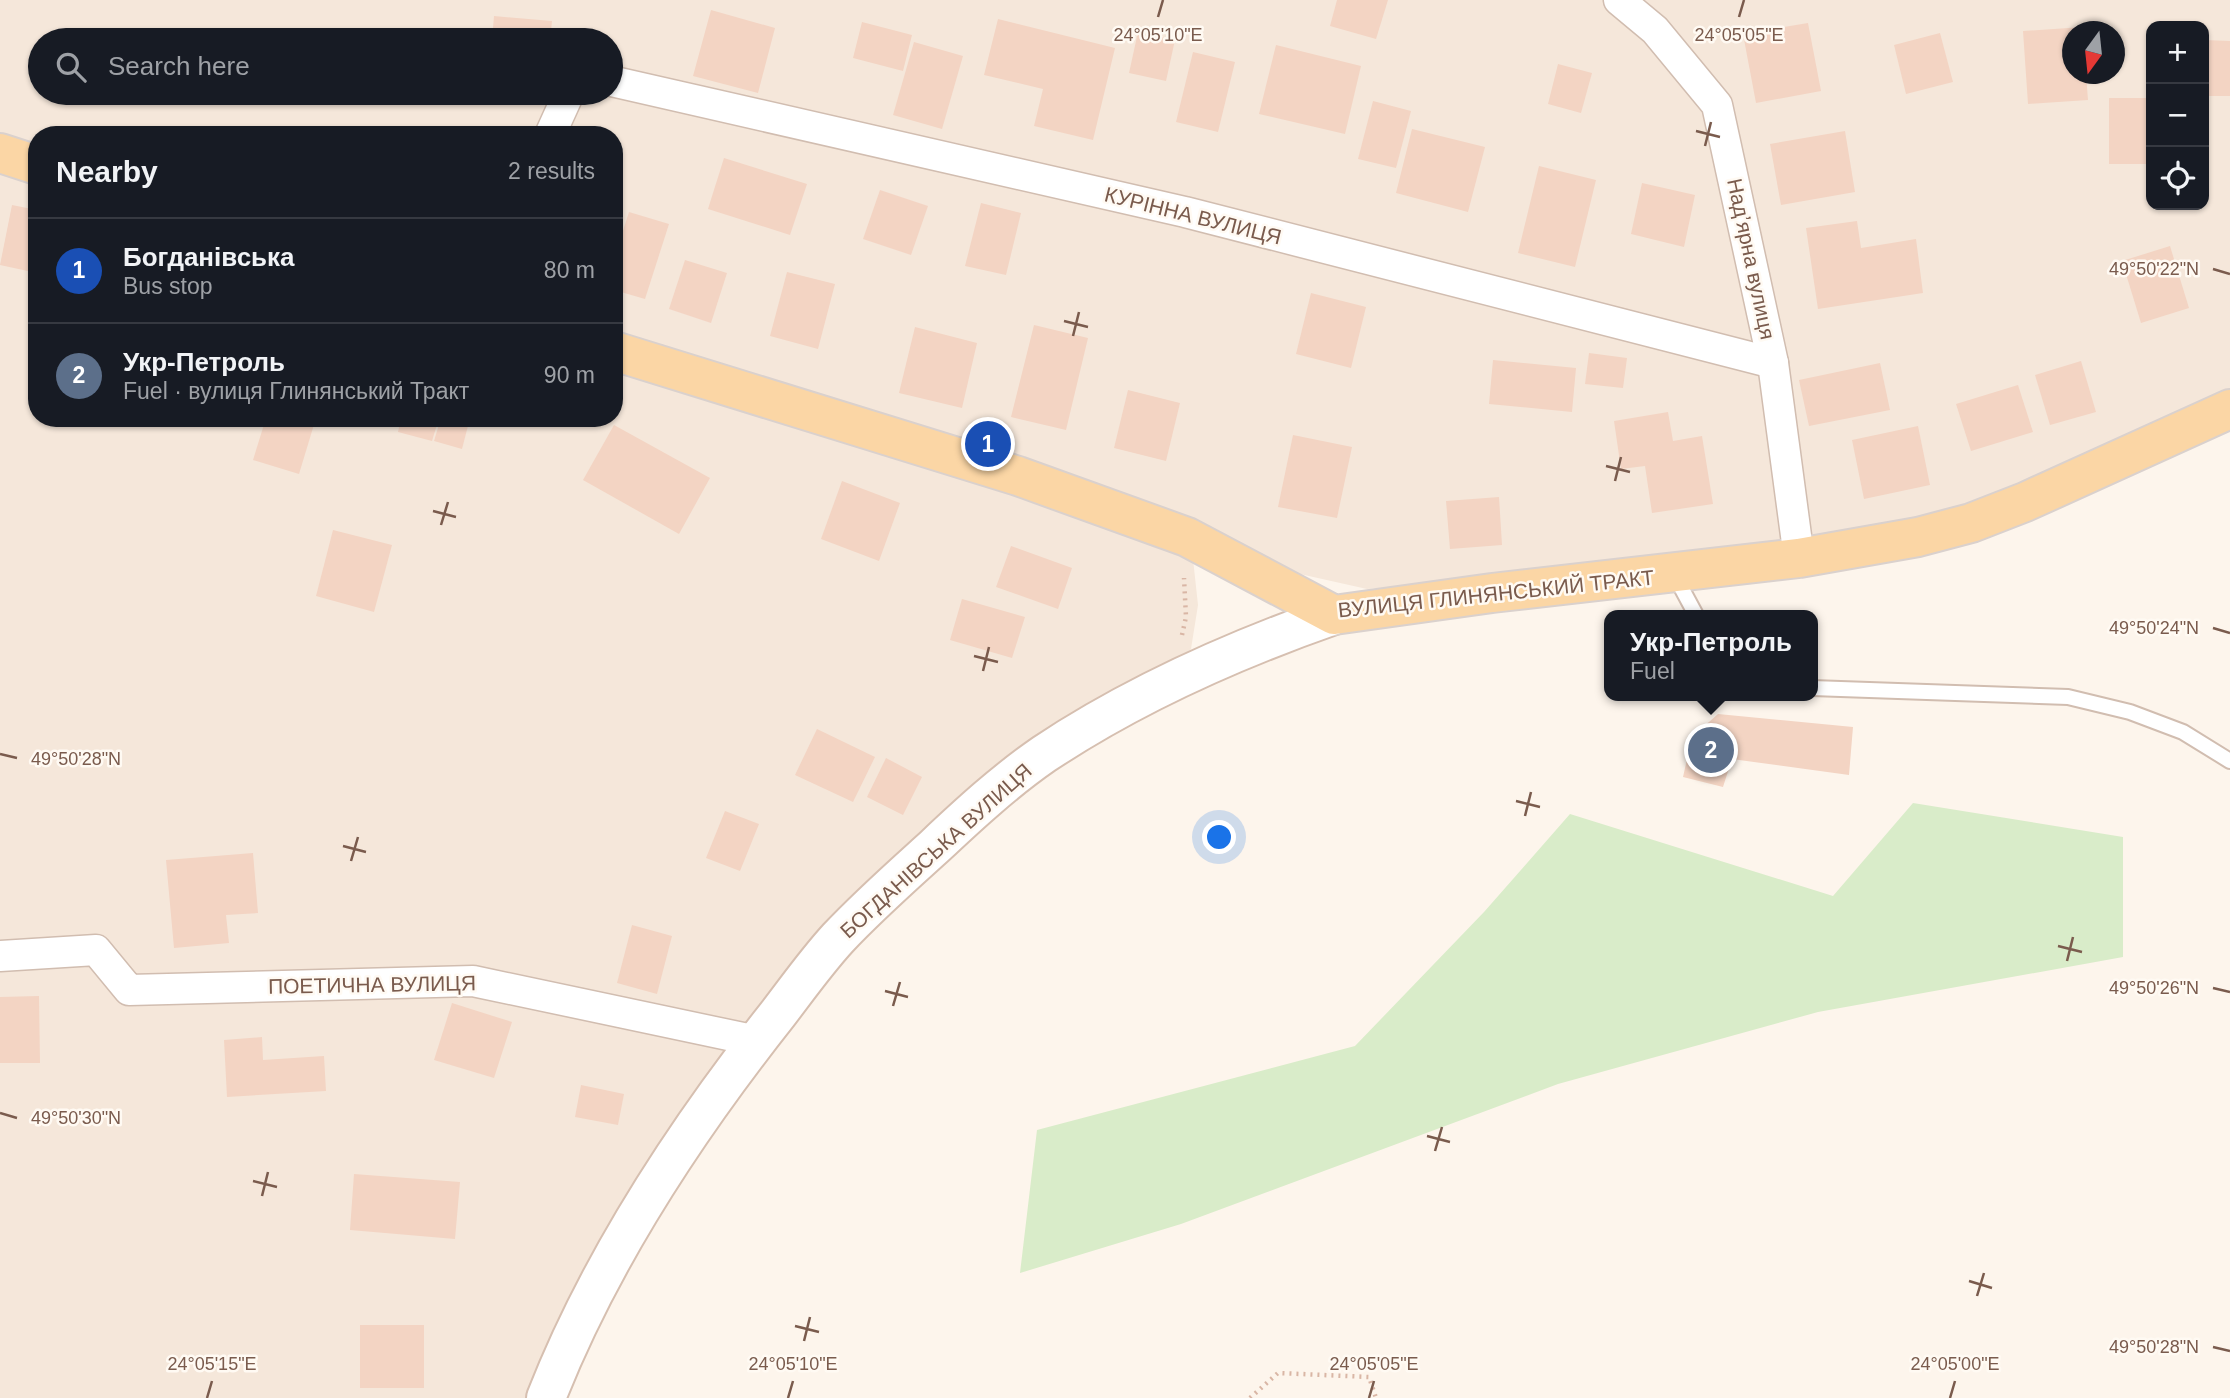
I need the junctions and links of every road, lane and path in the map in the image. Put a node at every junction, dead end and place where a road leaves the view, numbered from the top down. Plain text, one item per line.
1 (1619, 0) edge
2 (623, 85) edge
3 (564, 105) edge
4 (554, 126) edge
5 (0, 153) edge
6 (28, 162) edge
7 (623, 354) edge
8 (1773, 363) junction
9 (2230, 410) edge
10 (1799, 558) junction
11 (1674, 575) junction
12 (1693, 610) edge
13 (1334, 615) junction
14 (1818, 688) edge
15 (2230, 761) edge
16 (0, 956) edge
17 (757, 1041) junction
18 (546, 1398) edge
19 (1250, 1398) edge
20 (1376, 1398) edge

1 - 8 street, Надʼярна вулиця
2 - 8 street, КУРІННА ВУЛИЦЯ
3 - 4 street
5 - 6 main road
7 - 13 main road, ВУЛИЦЯ ГЛИНЯНСЬКИЙ ТРАКТ
8 - 10 street, Надʼярна вулиця
9 - 10 main road, ВУЛИЦЯ ГЛИНЯНСЬКИЙ ТРАКТ
10 - 11 main road, ВУЛИЦЯ ГЛИНЯНСЬКИЙ ТРАКТ
11 - 12 lane
11 - 13 main road, ВУЛИЦЯ ГЛИНЯНСЬКИЙ ТРАКТ
13 - 17 main road, БОГДАНІВСЬКА ВУЛИЦЯ
14 - 15 lane
16 - 17 street, ПОЕТИЧНА ВУЛИЦЯ
17 - 18 main road, БОГДАНІВСЬКА ВУЛИЦЯ
19 - 20 path

